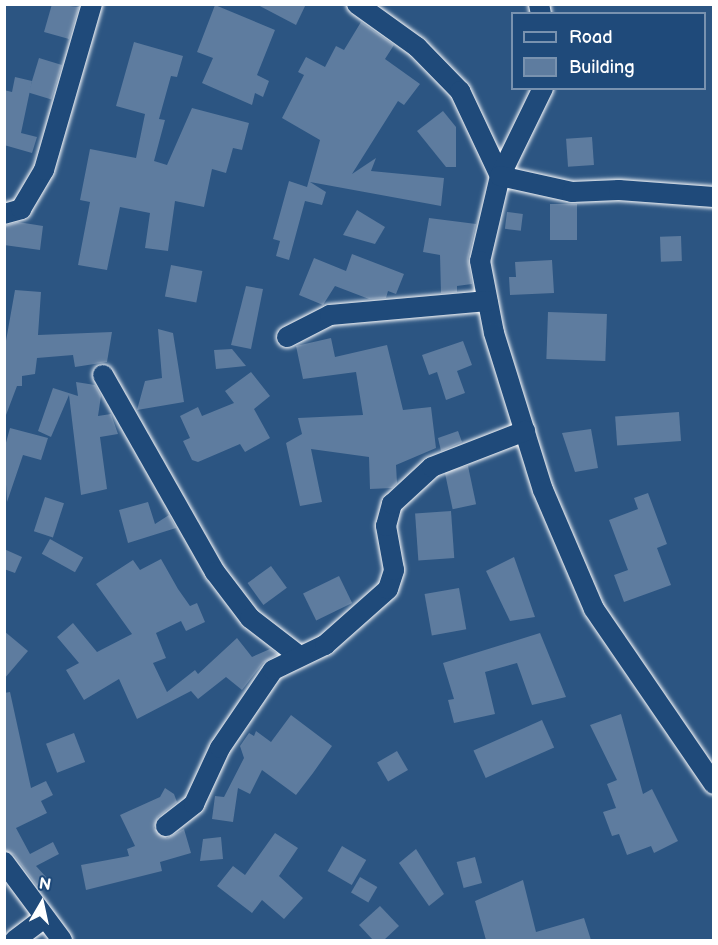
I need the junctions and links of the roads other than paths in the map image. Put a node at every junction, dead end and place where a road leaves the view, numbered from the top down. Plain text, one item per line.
1 (92, 4) edge
2 (357, 4) edge
3 (542, 90) edge
4 (500, 176) junction
5 (714, 197) edge
6 (4, 214) edge
7 (487, 301) junction
8 (287, 337) dead end
9 (103, 375) dead end
10 (525, 431) junction
11 (298, 655) junction
12 (714, 784) edge
13 (166, 826) dead end
14 (4, 862) edge
15 (42, 920) junction
16 (15, 940) edge
17 (62, 940) edge

1 - 6 street
2 - 4 street
3 - 4 street
4 - 5 street
4 - 7 street
7 - 8 street
7 - 10 street
9 - 11 street
10 - 11 street
10 - 12 street
11 - 13 street
14 - 15 street
15 - 16 street
15 - 17 street

